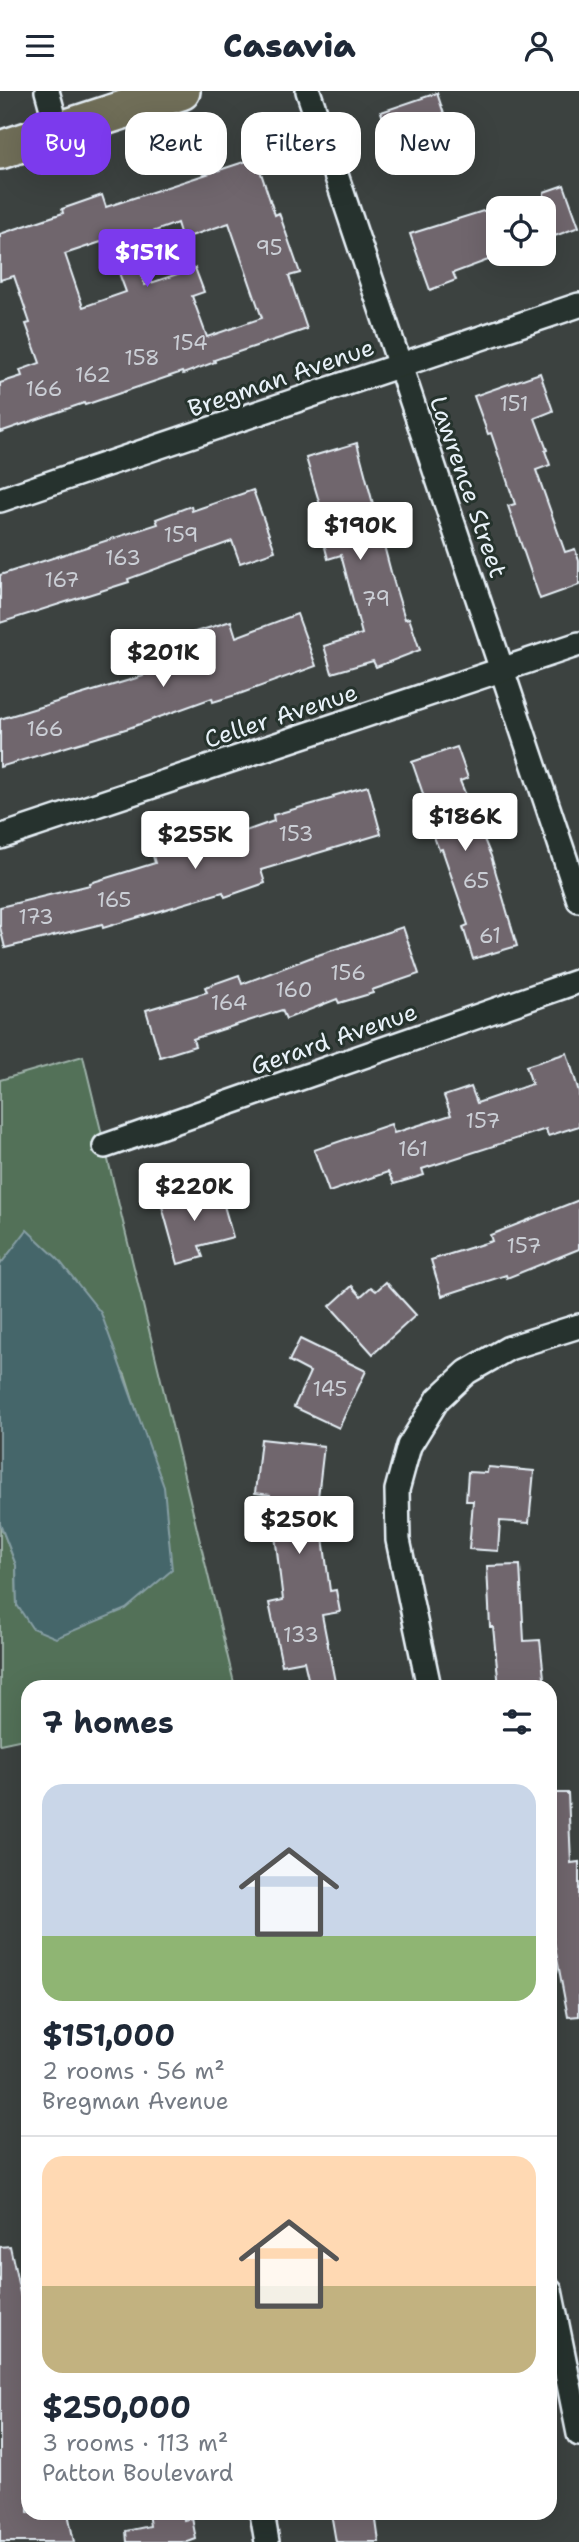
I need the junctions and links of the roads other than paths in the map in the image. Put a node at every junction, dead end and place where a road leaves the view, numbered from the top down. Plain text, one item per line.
1 (47, 91) edge
2 (181, 91) edge
3 (308, 91) edge
4 (53, 112) edge
5 (111, 114) edge
6 (21, 143) edge
7 (0, 150) edge
8 (579, 306) edge
9 (400, 366) junction
10 (0, 500) edge
11 (579, 644) edge
12 (502, 670) junction
13 (0, 837) edge
14 (579, 900) edge
15 (579, 981) edge
16 (105, 1146) dead end
17 (579, 1327) edge
18 (428, 1680) edge
19 (557, 2325) edge
20 (579, 2434) edge
21 (263, 2520) edge
22 (267, 2542) edge

1 - 4 street
2 - 5 main road
3 - 9 street, Lawrence Street
6 - 7 main road
8 - 9 street, Bregman Avenue
9 - 10 street, Bregman Avenue
9 - 12 street, Lawrence Street
11 - 12 street, Celler Avenue
12 - 13 street, Celler Avenue
12 - 14 street, Lawrence Street
15 - 16 street, Gerard Avenue
17 - 18 street
19 - 20 street
21 - 22 street

